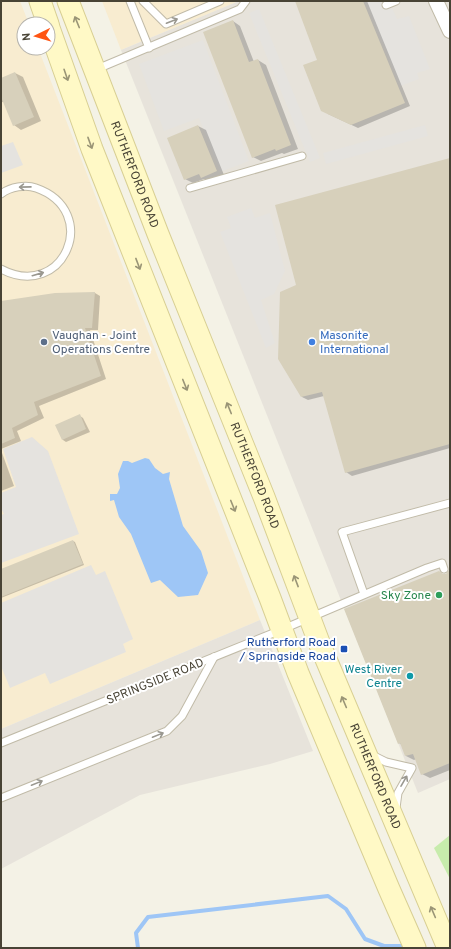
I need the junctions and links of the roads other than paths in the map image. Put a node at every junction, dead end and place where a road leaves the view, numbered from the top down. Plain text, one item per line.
1 (40, 1) edge
2 (68, 1) edge
3 (130, 1) edge
4 (143, 1) edge
5 (220, 1) edge
6 (246, 1) edge
7 (396, 1) edge
8 (436, 1) edge
9 (386, 5) dead end
10 (45, 16) edge
11 (450, 31) edge
12 (56, 47) edge
13 (149, 48) junction
14 (95, 70) junction
15 (302, 156) dead end
16 (190, 188) dead end
17 (1, 194) edge
18 (1, 269) edge
19 (450, 503) edge
20 (444, 569) dead end
21 (364, 594) junction
22 (310, 618) junction
23 (281, 630) junction
24 (214, 657) junction
25 (1, 743) edge
26 (364, 751) junction
27 (1, 798) edge
28 (394, 818) junction
29 (415, 948) edge
30 (448, 948) edge

1 - 10 main road
14 -> 2 main road, RUTHERFORD ROAD
3 - 13 lane
4 -> 5 lane
6 - 13 lane
7 - 9 lane
8 - 11 street
12 -> 23 main road
13 - 14 lane
22 -> 14 main road, RUTHERFORD ROAD
15 - 16 lane
18 -> 17 lane
19 - 21 lane
20 - 21 lane, SPRINGSIDE ROAD
21 - 22 lane, SPRINGSIDE ROAD
22 - 23 lane, SPRINGSIDE ROAD
26 -> 22 main road, RUTHERFORD ROAD
23 - 24 lane, SPRINGSIDE ROAD
23 - 29 main road
24 - 25 lane, SPRINGSIDE ROAD
27 -> 24 lane
26 - 28 main road, RUTHERFORD ROAD
28 -> 26 lane
30 -> 28 main road, RUTHERFORD ROAD

